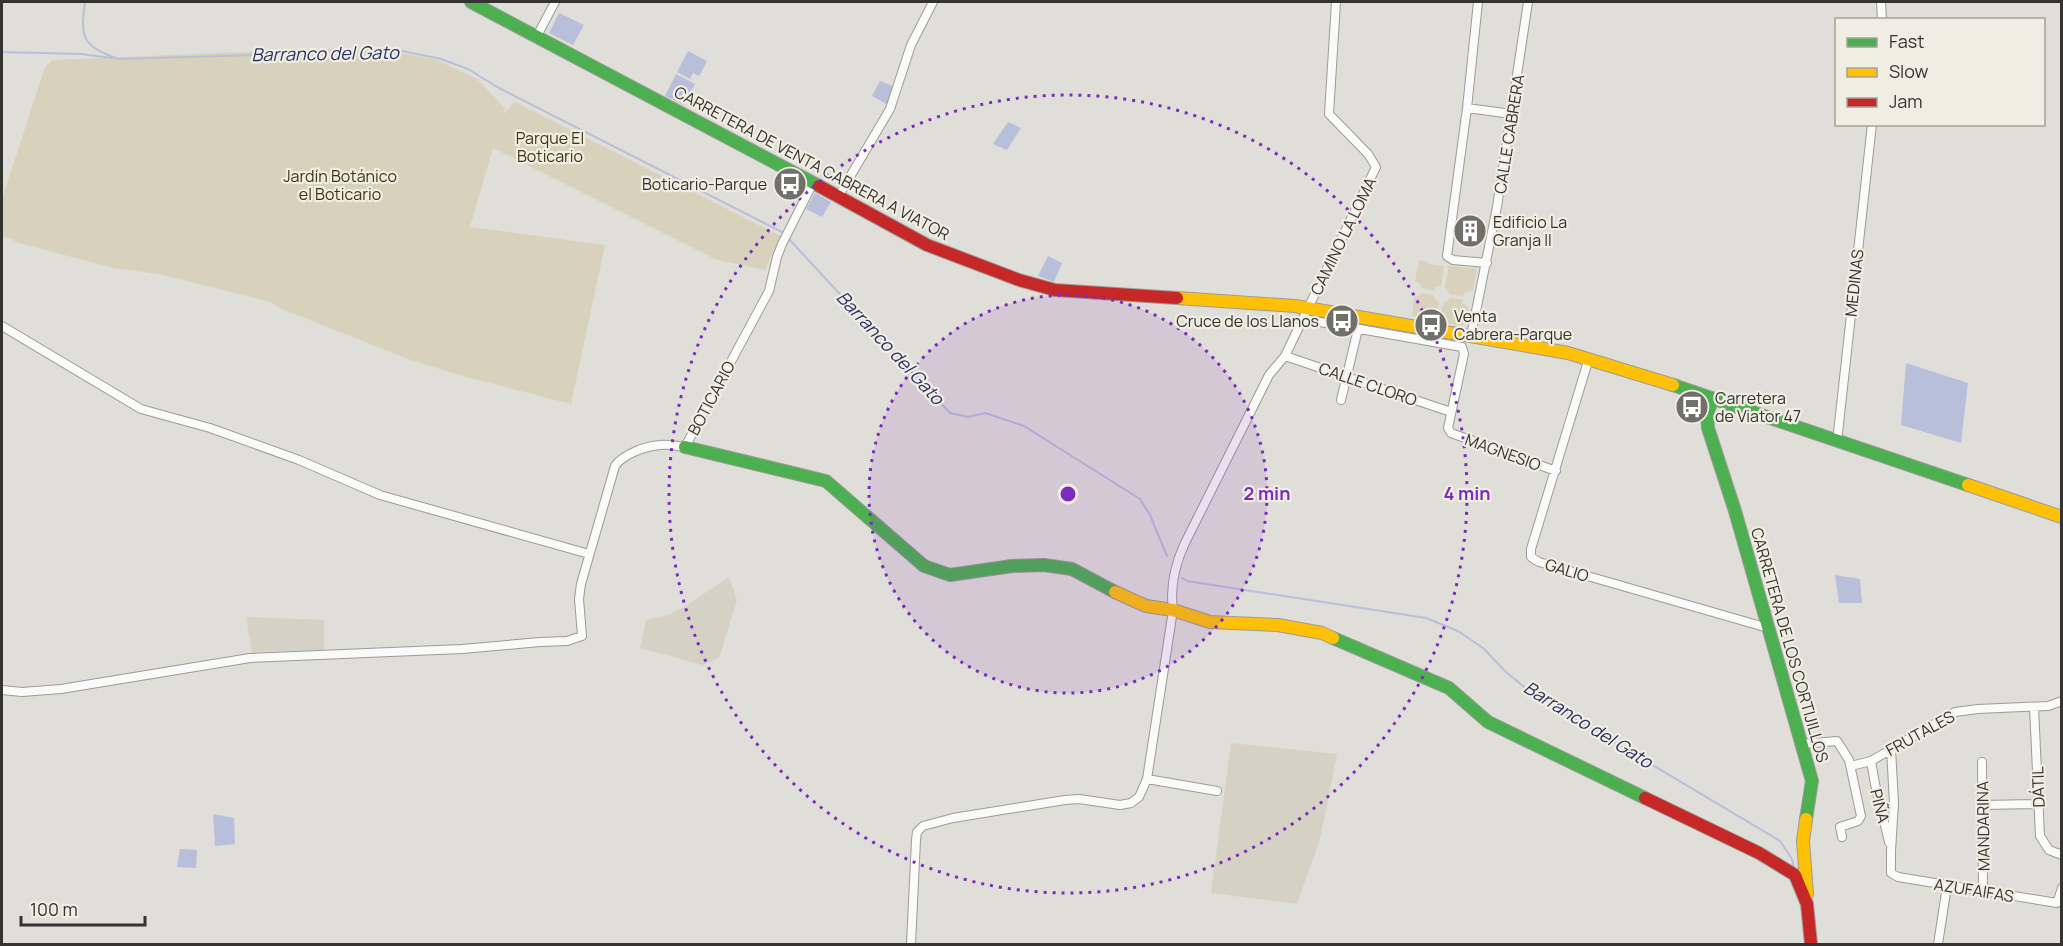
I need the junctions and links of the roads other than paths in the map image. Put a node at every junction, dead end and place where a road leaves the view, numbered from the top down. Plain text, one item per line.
1 (471, 2) edge
2 (555, 2) edge
3 (933, 2) edge
4 (1336, 2) edge
5 (1478, 2) edge
6 (1528, 2) edge
7 (1881, 2) edge
8 (1882, 18) edge
9 (537, 36) junction
10 (1467, 108) junction
11 (1512, 114) junction
12 (1872, 126) edge
13 (813, 183) junction
14 (837, 197) junction
15 (1487, 264) junction
16 (1306, 313) junction
17 (2, 326) edge
18 (1358, 329) junction
19 (1471, 336) junction
20 (1285, 356) junction
21 (1588, 358) junction
22 (1347, 378) junction
23 (1341, 400) dead end
24 (1712, 400) junction
25 (1451, 412) junction
26 (1837, 442) junction
27 (685, 447) junction
28 (1556, 471) junction
29 (2061, 517) edge
30 (589, 554) junction
31 (1173, 610) junction
32 (1768, 628) junction
33 (2, 690) edge
34 (2061, 700) edge
35 (2034, 708) junction
36 (1802, 744) junction
37 (1891, 750) junction
38 (1871, 761) junction
39 (1982, 762) dead end
40 (1851, 766) junction
41 (1147, 779) junction
42 (1216, 791) dead end
43 (2038, 804) junction
44 (1983, 805) junction
45 (1842, 837) dead end
46 (1891, 851) junction
47 (2061, 855) edge
48 (1947, 886) junction
49 (2061, 888) edge
50 (1983, 890) junction
51 (1808, 904) junction
52 (911, 945) edge
53 (1811, 945) edge
54 (1938, 945) edge

1 - 9 street, CARRETERA DE VENTA CABRERA A VIATOR
2 - 9 street
3 - 14 street
4 - 16 street, CAMINO LA LOMA
5 - 10 street
6 - 11 street, CALLE CABRERA
7 - 8 street
9 - 13 street, CARRETERA DE VENTA CABRERA A VIATOR
10 - 11 street
10 - 15 street
11 - 15 street, CALLE CABRERA
12 - 26 street, MEDINAS
13 - 14 street, CARRETERA DE VENTA CABRERA A VIATOR
13 - 27 street, BOTICARIO
14 - 16 street, CARRETERA DE VENTA CABRERA A VIATOR
15 - 19 street, CALLE CABRERA
16 - 18 street
16 - 19 street, CARRETERA DE VENTA CABRERA A VIATOR
16 - 20 street
17 - 30 street
18 - 22 street
18 - 25 street
19 - 21 street, CARRETERA DE VENTA CABRERA A VIATOR
20 - 22 street, CALLE CLORO
20 - 31 street
21 - 24 street, CARRETERA DE VENTA CABRERA A VIATOR
21 - 28 street, GALIO
22 - 23 street
22 - 25 street, CALLE CLORO
24 - 26 street, CARRETERA DE VENTA CABRERA A VIATOR
24 - 32 street, CARRETERA DE LOS CORTIJILLOS
25 - 28 street, MAGNESIO
26 - 29 street, CARRETERA DE VENTA CABRERA A VIATOR
27 - 30 street, BOTICARIO
27 - 31 street
28 - 32 street, GALIO
30 - 33 street, BOTICARIO
31 - 41 street
31 - 51 street
32 - 36 street, CARRETERA DE LOS CORTIJILLOS
34 - 35 street, FRUTALES
35 - 37 street, FRUTALES
35 - 43 street, DÁTIL
36 - 40 street
36 - 51 street, CARRETERA DE LOS CORTIJILLOS
37 - 38 street, FRUTALES
37 - 46 street
38 - 40 street, FRUTALES
38 - 46 street, PIÑA
39 - 44 street, MANDARINA
40 - 45 street
41 - 42 street
41 - 52 street
43 - 44 street
43 - 47 street, DÁTIL
44 - 50 street, MANDARINA
46 - 48 street, AZUFAIFAS
48 - 50 street, AZUFAIFAS
48 - 54 street
49 - 50 street, AZUFAIFAS
51 - 53 street, CARRETERA DE LOS CORTIJILLOS

